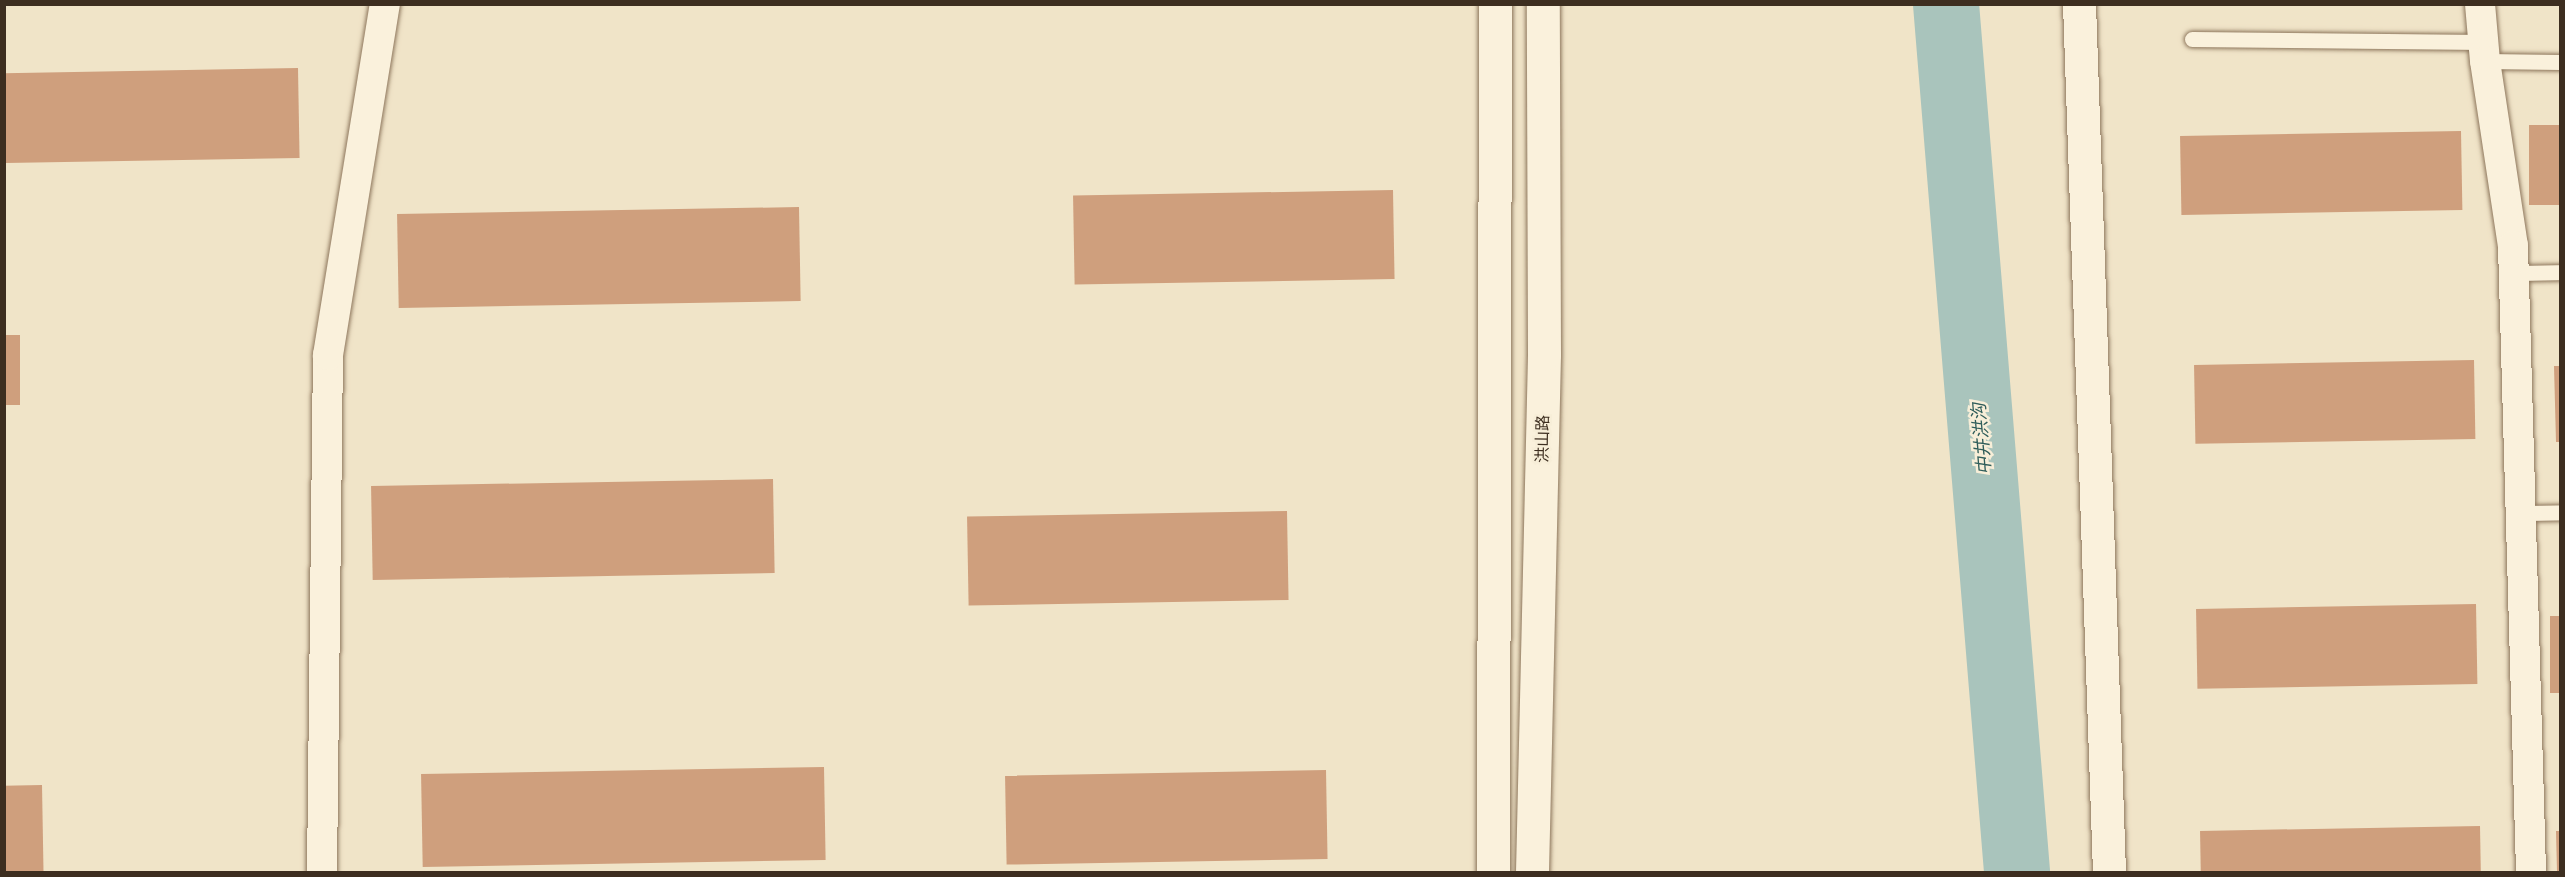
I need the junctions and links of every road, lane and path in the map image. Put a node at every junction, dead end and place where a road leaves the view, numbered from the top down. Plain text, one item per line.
1 (385, 4) edge
2 (1496, 4) edge
3 (1543, 4) edge
4 (2079, 4) edge
5 (2480, 4) edge
6 (2192, 39) dead end
7 (2484, 52) junction
8 (2560, 62) edge
9 (2560, 272) edge
10 (2514, 273) junction
11 (2560, 512) edge
12 (2521, 513) junction
13 (322, 873) edge
14 (1493, 873) edge
15 (1532, 873) edge
16 (2109, 873) edge
17 (2531, 873) edge

1 - 13 street
2 - 14 main road
3 - 15 main road, 洪山路
4 - 16 main road
5 - 7 street
6 - 7 lane
7 - 8 lane
7 - 10 street
9 - 10 lane
10 - 12 street
11 - 12 lane
12 - 17 street

